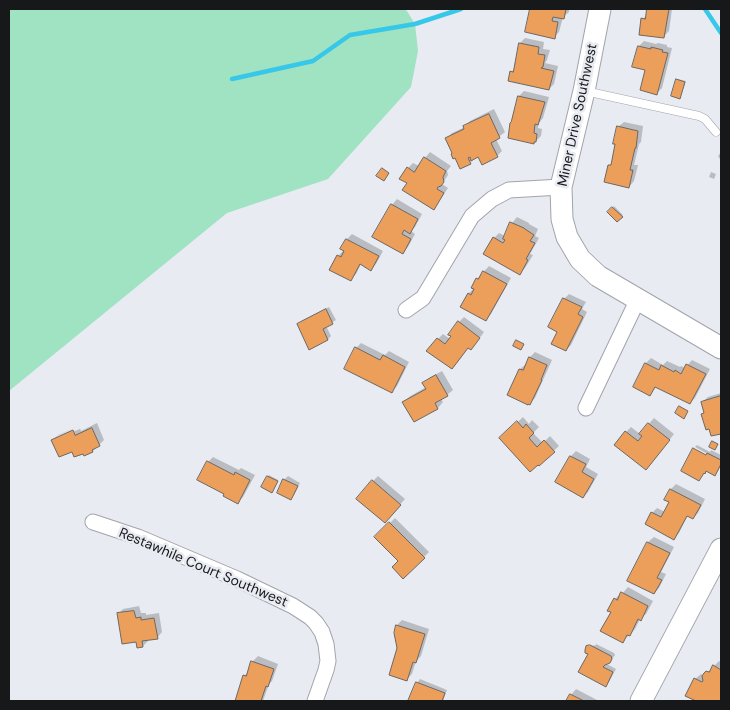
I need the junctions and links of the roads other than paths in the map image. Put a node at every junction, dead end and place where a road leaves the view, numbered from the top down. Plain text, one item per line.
1 (600, 9) edge
2 (584, 91) junction
3 (716, 132) dead end
4 (561, 187) junction
5 (638, 299) junction
6 (406, 310) dead end
7 (721, 348) edge
8 (586, 408) dead end
9 (93, 522) dead end
10 (721, 549) edge
11 (315, 701) edge
12 (641, 701) edge

1 - 2 street, Miner Drive Southwest
2 - 3 lane
2 - 4 street, Miner Drive Southwest
4 - 5 street, Miner Drive Southwest
4 - 6 street
5 - 7 street, Miner Drive Southwest
5 - 8 street
9 - 11 street, Restawhile Court Southwest
10 - 12 street

